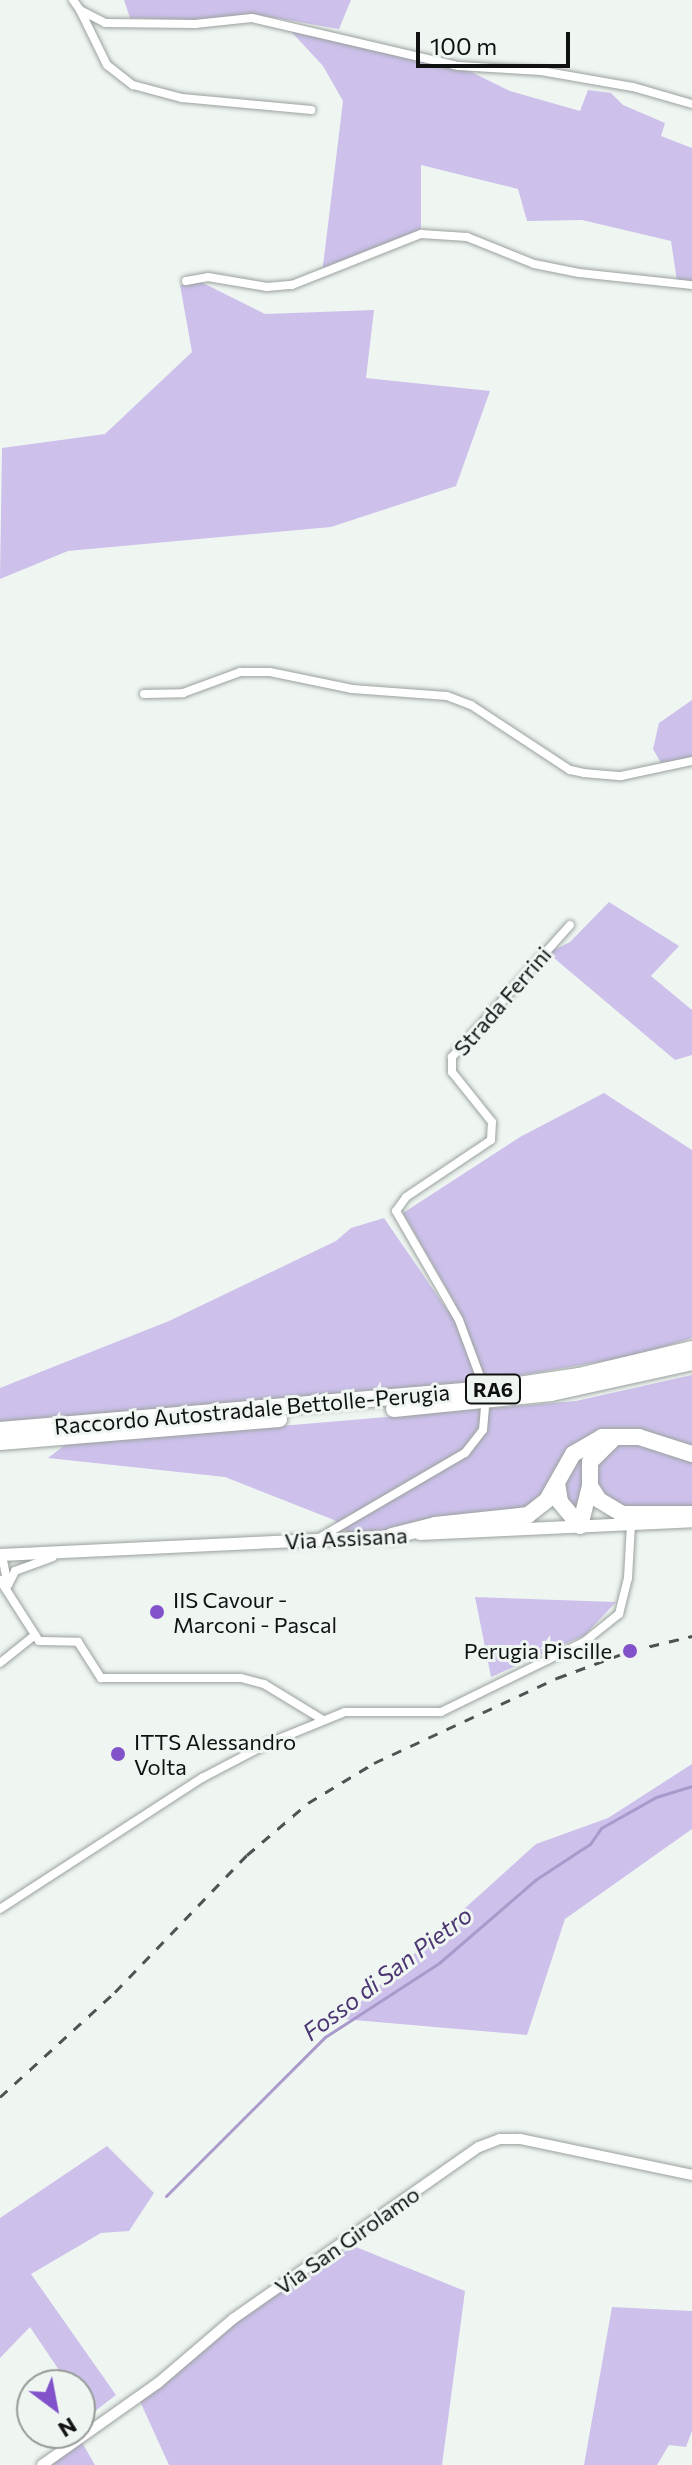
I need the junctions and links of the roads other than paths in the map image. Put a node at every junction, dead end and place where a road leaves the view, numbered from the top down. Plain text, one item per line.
1 (73, 0) edge
2 (80, 10) junction
3 (692, 104) edge
4 (311, 110) dead end
5 (186, 281) dead end
6 (692, 285) edge
7 (144, 694) dead end
8 (692, 761) edge
9 (570, 925) dead end
10 (692, 1349) edge
11 (692, 1362) edge
12 (692, 1370) edge
13 (482, 1382) dead end
14 (551, 1393) junction
15 (485, 1407) dead end
16 (293, 1412) junction
17 (92, 1429) junction
18 (0, 1430) edge
19 (620, 1435) junction
20 (0, 1442) edge
21 (692, 1454) edge
22 (557, 1483) junction
23 (590, 1486) junction
24 (692, 1514) edge
25 (692, 1521) edge
26 (631, 1525) junction
27 (580, 1526) junction
28 (392, 1536) junction
29 (313, 1541) junction
30 (85, 1551) junction
31 (1, 1555) edge
32 (2, 1584) edge
33 (35, 1635) junction
34 (0, 1663) edge
35 (323, 1720) junction
36 (0, 1909) edge
37 (692, 2175) edge
38 (42, 2465) edge

1 - 2 street
2 - 3 street
2 - 4 street
5 - 6 street
7 - 8 street
9 - 13 street, Strada Ferrini
10 - 16 highway, Raccordo Autostradale Bettolle-Perugia / RA6
11 - 14 highway, RA6
12 - 14 highway
14 - 16 highway, RA6
15 - 29 street
16 - 17 highway, RA6
17 - 18 highway, Raccordo Autostradale Bettolle-Perugia / RA6
17 - 20 highway, RA6
19 - 21 highway
19 - 22 highway
19 - 23 highway
22 - 27 highway
22 - 28 highway
23 - 24 highway
23 - 27 highway
25 - 26 main road, Via Assisana
26 - 27 main road, Via Assisana
26 - 35 street
27 - 28 main road, Via Assisana
28 - 29 main road, Via Assisana
29 - 30 main road, Via Assisana
30 - 31 main road, Via Assisana
30 - 32 street
31 - 32 street
32 - 33 street
33 - 34 street
33 - 35 street
35 - 36 street
37 - 38 street, Via San Girolamo

